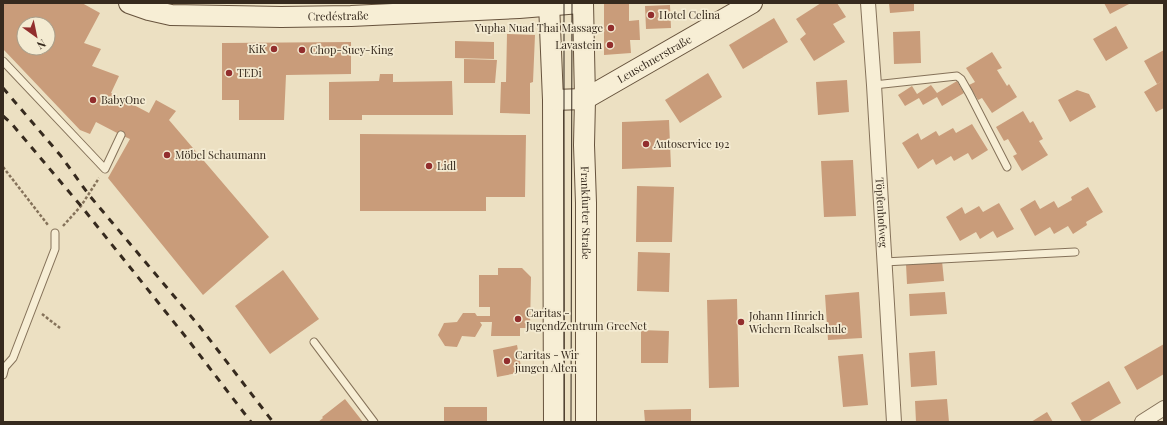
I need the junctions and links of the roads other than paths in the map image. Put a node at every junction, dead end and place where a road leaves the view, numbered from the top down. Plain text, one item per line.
1 (129, 3) edge
2 (580, 3) edge
3 (583, 3) edge
4 (752, 3) edge
5 (868, 3) edge
6 (549, 5) edge
7 (173, 9) edge
8 (3, 61) edge
9 (874, 85) junction
10 (585, 99) junction
11 (553, 100) junction
12 (121, 135) dead end
13 (1007, 166) dead end
14 (55, 234) road end
15 (1075, 252) dead end
16 (884, 262) junction
17 (314, 342) dead end
18 (3, 375) edge
19 (1164, 408) edge
20 (374, 422) edge
21 (554, 422) edge
22 (586, 422) edge
23 (894, 422) edge
24 (1142, 422) edge

1 - 7 main road, Credéstraße
2 - 6 main road
3 - 10 main road, Frankfurter Straße
4 - 10 main road, Leuschnerstraße
5 - 9 street, Töpfenhofweg
6 - 7 main road, Credéstraße
6 - 11 main road
8 - 12 lane
9 - 13 lane
9 - 16 street, Töpfenhofweg
10 - 11 main road, Leuschnerstraße
10 - 22 main road, Frankfurter Straße
11 - 21 main road
14 - 18 lane
15 - 16 lane
16 - 23 street, Töpfenhofweg
17 - 20 lane
19 - 24 street

